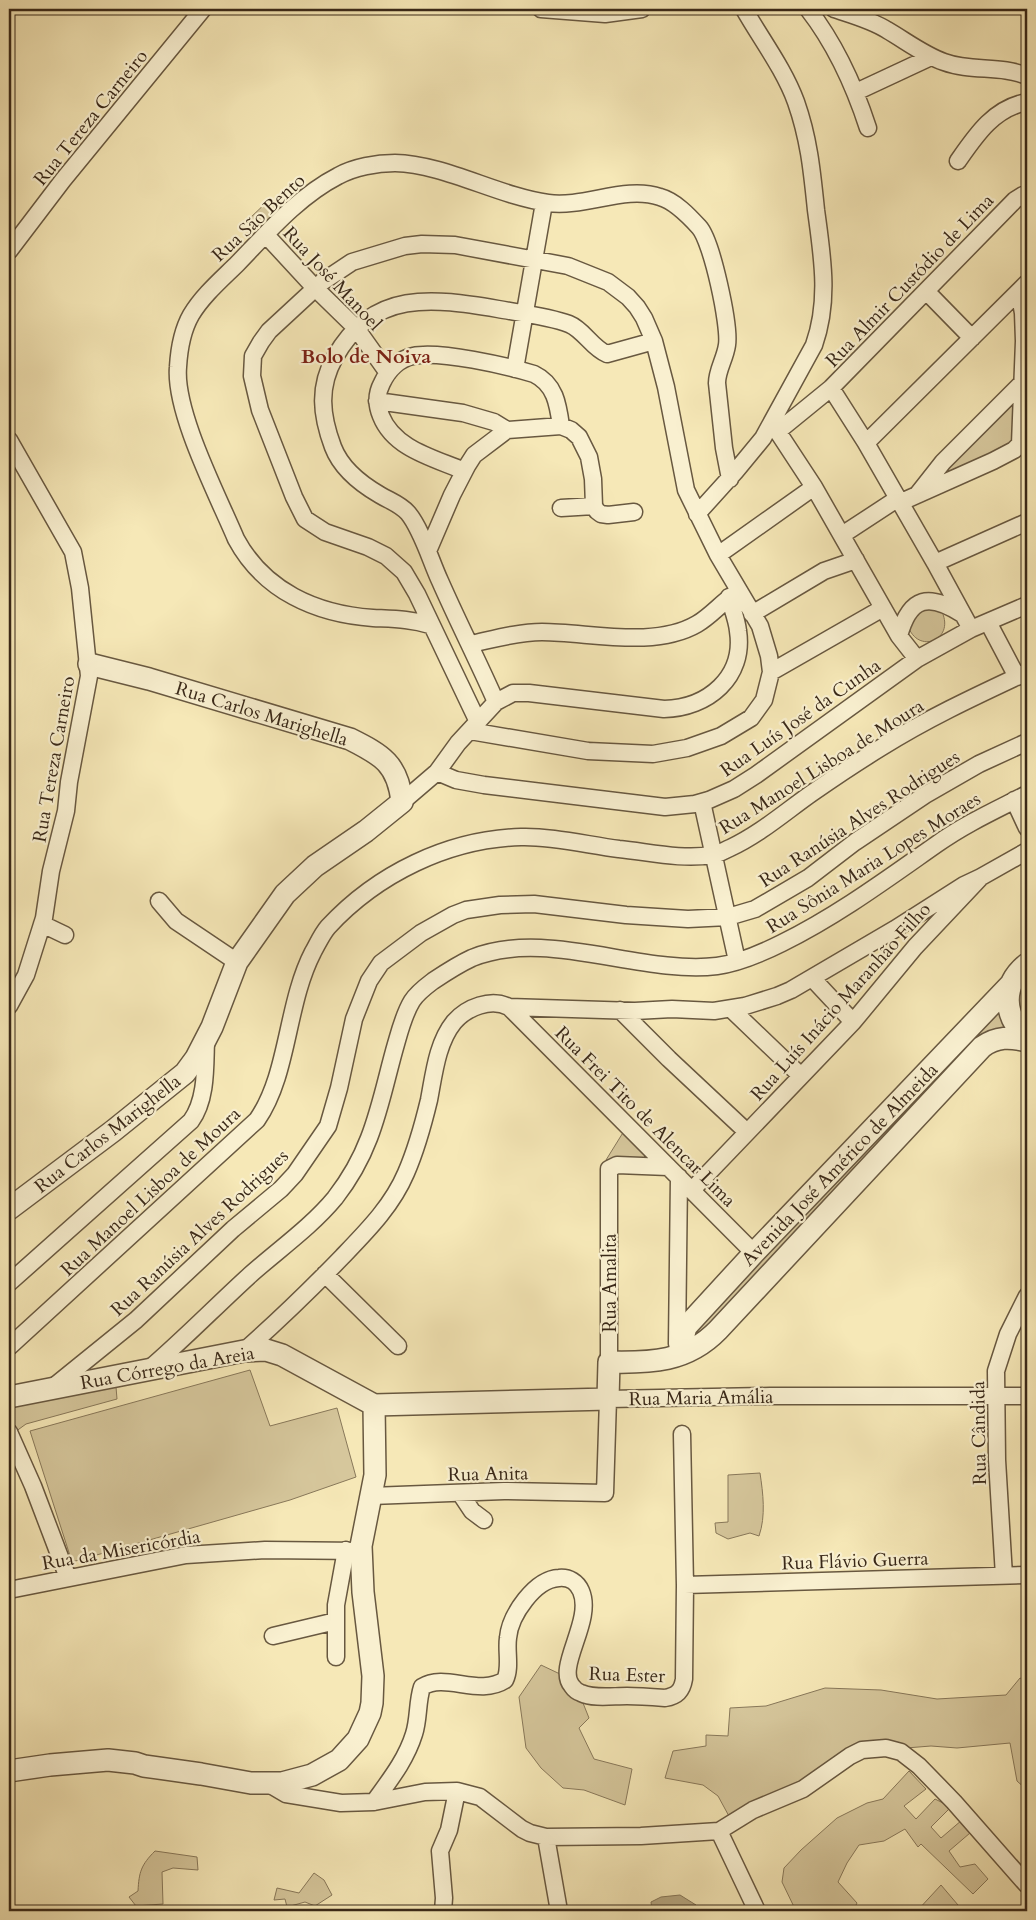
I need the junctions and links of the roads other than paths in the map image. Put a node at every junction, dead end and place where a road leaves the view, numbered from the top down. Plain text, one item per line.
1 (204, 9) edge
2 (541, 9) edge
3 (642, 9) edge
4 (744, 9) edge
5 (808, 9) edge
6 (834, 9) edge
7 (930, 56) junction
8 (1027, 76) edge
9 (856, 92) junction
10 (1027, 102) edge
11 (868, 128) dead end
12 (958, 161) dead end
13 (1025, 196) edge
14 (544, 203) junction
15 (266, 234) junction
16 (9, 251) edge
17 (535, 260) junction
18 (1023, 287) edge
19 (315, 288) junction
20 (926, 291) junction
21 (526, 314) junction
22 (356, 328) junction
23 (972, 338) junction
24 (654, 341) junction
25 (515, 369) junction
26 (388, 373) junction
27 (1023, 382) junction
28 (831, 388) junction
29 (377, 401) junction
30 (561, 426) junction
31 (774, 427) junction
32 (508, 430) junction
33 (9, 440) edge
34 (866, 443) junction
35 (464, 471) junction
36 (730, 478) junction
37 (814, 487) junction
38 (916, 496) junction
39 (898, 501) junction
40 (594, 506) junction
41 (561, 508) dead end
42 (634, 512) dead end
43 (697, 514) junction
44 (1027, 522) edge
45 (842, 535) junction
46 (428, 551) junction
47 (718, 555) junction
48 (856, 560) junction
49 (935, 562) junction
50 (734, 594) junction
51 (1027, 605) edge
52 (883, 608) junction
53 (752, 614) junction
54 (968, 622) junction
55 (988, 622) junction
56 (430, 625) junction
57 (899, 636) junction
58 (471, 644) junction
59 (916, 660) junction
60 (89, 664) junction
61 (770, 672) junction
62 (1022, 674) edge
63 (496, 702) junction
64 (474, 727) junction
65 (1027, 742) edge
66 (437, 772) junction
67 (1021, 797) edge
68 (402, 802) junction
69 (702, 802) junction
70 (1027, 828) edge
71 (1027, 851) edge
72 (714, 856) junction
73 (980, 878) junction
74 (159, 901) dead end
75 (728, 917) junction
76 (42, 924) junction
77 (895, 929) junction
78 (65, 935) dead end
79 (915, 947) junction
80 (737, 961) junction
81 (237, 962) junction
82 (1027, 964) edge
83 (812, 978) junction
84 (1012, 983) junction
85 (9, 1006) edge
86 (509, 1006) junction
87 (730, 1009) junction
88 (620, 1010) junction
89 (853, 1022) junction
90 (206, 1039) junction
91 (1027, 1039) edge
92 (801, 1076) junction
93 (748, 1132) junction
94 (674, 1172) junction
95 (692, 1190) junction
96 (9, 1208) edge
97 (754, 1253) junction
98 (325, 1274) junction
99 (9, 1284) edge
100 (1027, 1298) edge
101 (398, 1346) dead end
102 (9, 1347) edge
103 (244, 1351) junction
104 (680, 1355) junction
105 (609, 1362) junction
106 (149, 1369) junction
107 (52, 1388) junction
108 (995, 1396) junction
109 (1027, 1396) edge
110 (9, 1397) edge
111 (608, 1399) junction
112 (374, 1404) junction
113 (9, 1432) edge
114 (682, 1434) dead end
115 (460, 1493) junction
116 (371, 1496) junction
117 (484, 1520) dead end
118 (353, 1551) junction
119 (1027, 1575) edge
120 (1004, 1576) junction
121 (68, 1578) junction
122 (685, 1585) junction
123 (9, 1590) edge
124 (336, 1620) junction
125 (273, 1636) dead end
126 (336, 1657) dead end
127 (9, 1770) edge
128 (269, 1784) junction
129 (457, 1791) junction
130 (374, 1802) junction
131 (719, 1831) junction
132 (546, 1836) junction
133 (1027, 1885) edge
134 (443, 1911) edge
135 (559, 1911) edge
136 (756, 1911) edge

1 - 16 street, Rua Tereza Carneiro
2 - 3 street
4 - 31 street
5 - 9 street
6 - 7 street
7 - 8 street
7 - 9 street
9 - 11 street
10 - 12 street
13 - 20 street, Rua Almir Custódio de Lima
14 - 15 street, Rua São Bento
14 - 17 street
14 - 36 street, Rua São Bento
15 - 19 street, Rua José Manoel
15 - 56 street, Rua São Bento
17 - 19 street
17 - 21 street
17 - 24 street
18 - 23 street
18 - 27 street
19 - 22 street, Rua José Manoel
19 - 56 street
20 - 23 street
20 - 28 street, Rua Almir Custódio de Lima
21 - 22 street
21 - 24 street
21 - 25 street
22 - 26 street, Rua José Manoel
22 - 46 street
23 - 34 street
24 - 43 street
25 - 26 street
25 - 30 street
26 - 29 street
27 - 38 street
27 - 38 street
28 - 31 street
28 - 34 street, Rua Almir Custódio de Lima
29 - 32 street
29 - 35 street
30 - 32 street
30 - 40 street
31 - 36 street
31 - 37 street
32 - 35 street
33 - 60 street, Rua Tereza Carneiro
34 - 39 street, Rua Almir Custódio de Lima
35 - 46 street
36 - 43 street
37 - 45 street
37 - 47 street
38 - 39 street
39 - 45 street
39 - 49 street, Rua Almir Custódio de Lima
40 - 41 street
40 - 42 street
43 - 47 street
44 - 49 street
45 - 48 street
46 - 58 street
47 - 50 street
48 - 52 street
48 - 53 street
49 - 54 street, Rua Almir Custódio de Lima
50 - 53 street
50 - 58 street
50 - 63 street
51 - 55 street, Rua Luís José da Cunha
52 - 57 street
52 - 61 street
53 - 61 street
54 - 55 street, Rua Luís José da Cunha
54 - 57 street
54 - 59 street, Rua Luís José da Cunha
55 - 62 street
56 - 64 street
57 - 59 street
58 - 63 street
59 - 69 street, Rua Luís José da Cunha
60 - 68 street, Rua Carlos Marighella
60 - 76 street, Rua Tereza Carneiro
61 - 64 street
62 - 72 street, Rua Manoel Lisboa de Moura
63 - 64 street, Rua Carlos Marighella
64 - 66 street, Rua Carlos Marighella
65 - 75 street, Rua Ranúsia Alves Rodrigues
66 - 68 street, Rua Carlos Marighella
66 - 69 street, Rua Luís José da Cunha
67 - 70 street
67 - 80 street, Rua Sônia Maria Lopes Moraes
68 - 81 street, Rua Carlos Marighella
69 - 72 street
71 - 73 street, Rua Luís Inácio Maranhão Filho
72 - 75 street
72 - 102 street, Rua Manoel Lisboa de Moura
73 - 77 street
73 - 79 street, Rua Luís Inácio Maranhão Filho
74 - 81 street
75 - 80 street
75 - 107 street, Rua Ranúsia Alves Rodrigues
76 - 78 street
76 - 85 street, Rua Tereza Carneiro
77 - 79 street
77 - 83 street
79 - 89 street, Rua Luís Inácio Maranhão Filho
80 - 106 street, Rua Sônia Maria Lopes Moraes
81 - 90 street, Rua Carlos Marighella
82 - 84 street, Avenida José Américo de Almeida
83 - 87 street
83 - 89 street
84 - 91 street
84 - 97 street, Avenida José Américo de Almeida
86 - 88 street
86 - 94 street, Rua Frei Tito de Alencar Lima
86 - 98 street
87 - 88 street
87 - 92 street
88 - 93 street
89 - 92 street, Rua Luís Inácio Maranhão Filho
90 - 96 street, Rua Carlos Marighella
90 - 99 street
91 - 104 street, Avenida José Américo de Almeida
92 - 93 street, Rua Luís Inácio Maranhão Filho
93 - 95 street, Rua Luís Inácio Maranhão Filho
94 - 95 street, Rua Frei Tito de Alencar Lima
94 - 104 street
94 - 105 street, Rua Amalita
95 - 97 street, Rua Frei Tito de Alencar Lima
97 - 104 street, Avenida José Américo de Almeida
98 - 101 street
98 - 103 street
100 - 108 street, Rua Cândida
103 - 106 street, Rua Córrego da Areia
103 - 112 street, Rua Córrego da Areia
104 - 105 street, Avenida José Américo de Almeida
105 - 111 street, Rua Amalita
106 - 107 street, Rua Córrego da Areia
107 - 110 street, Rua Córrego da Areia
108 - 109 street, Rua Maria Amália
108 - 111 street, Rua Maria Amália
108 - 120 street, Rua Cândida
111 - 112 street, Rua Maria Amália
111 - 115 street, Rua Anita
112 - 116 street
113 - 121 street
114 - 122 street, Rua Ester
115 - 116 street, Rua Anita
115 - 117 street
116 - 118 street
118 - 121 street, Rua da Misericórdia
118 - 124 street
118 - 128 street
119 - 120 street, Rua Flávio Guerra
120 - 122 street, Rua Flávio Guerra
121 - 123 street, Rua da Misericórdia
122 - 130 street, Rua Ester
124 - 125 street
124 - 126 street
127 - 128 street
128 - 130 street
129 - 130 street
129 - 132 street
129 - 134 street
131 - 132 street
131 - 133 street
131 - 136 street
132 - 135 street

